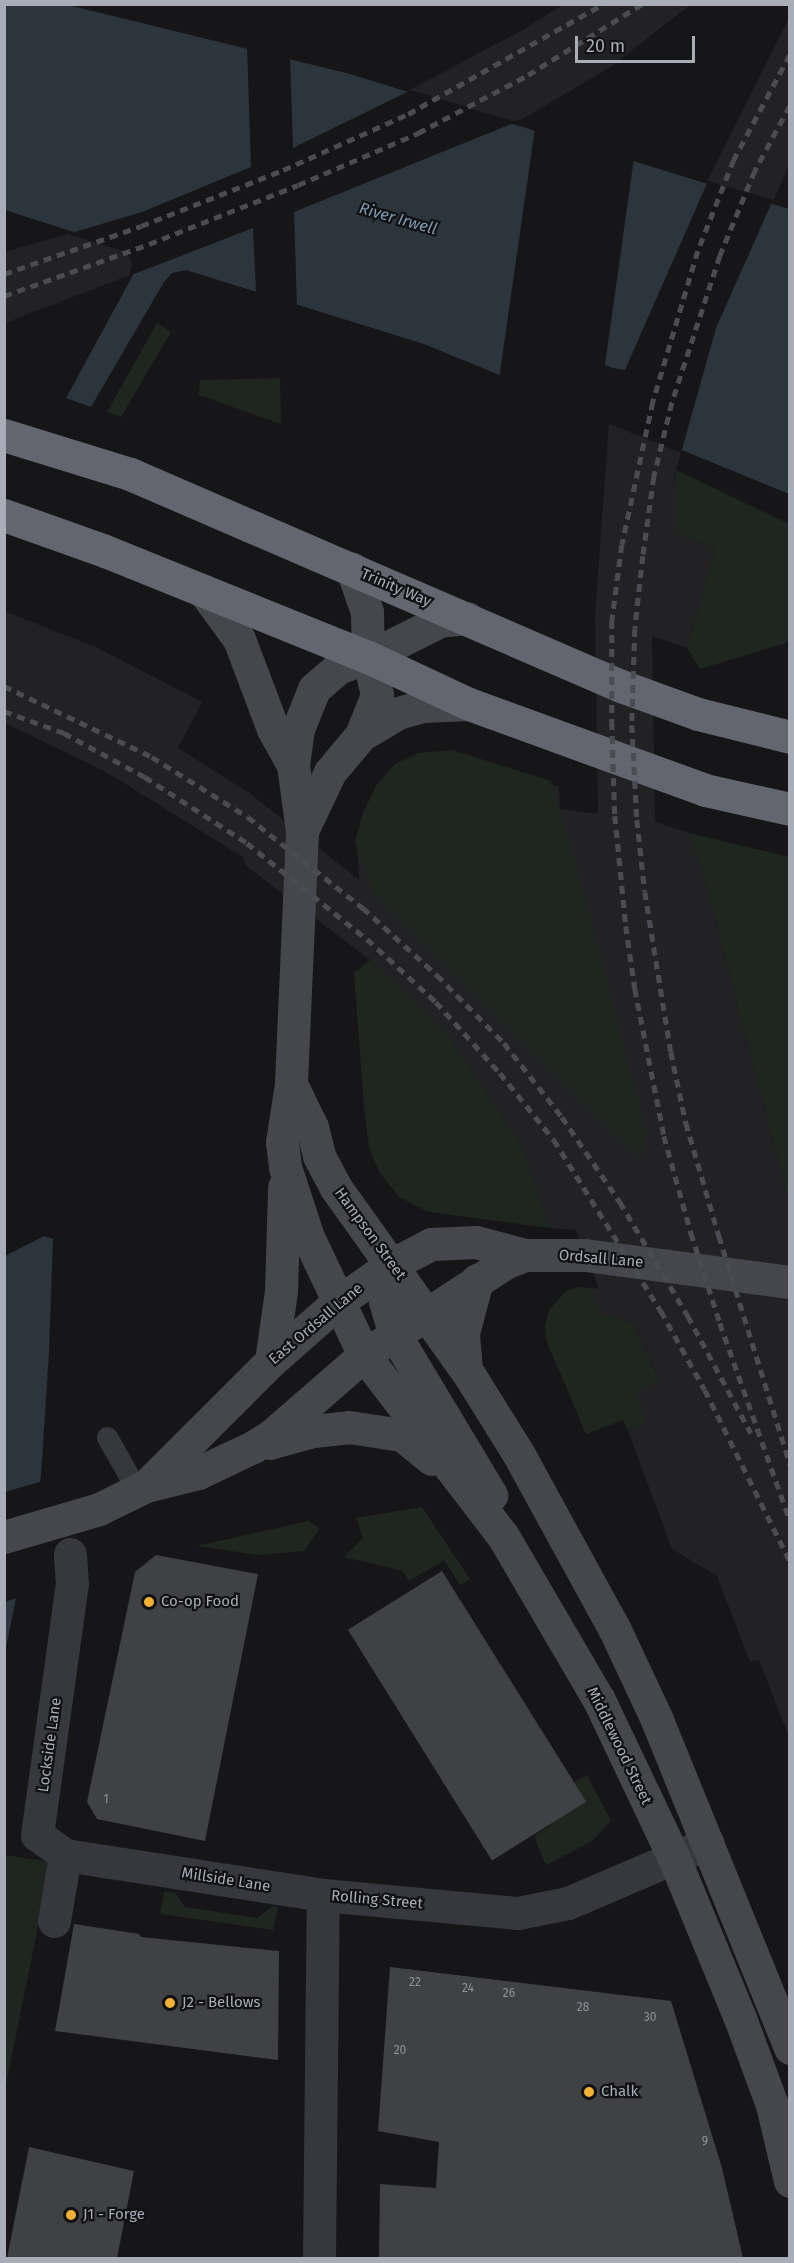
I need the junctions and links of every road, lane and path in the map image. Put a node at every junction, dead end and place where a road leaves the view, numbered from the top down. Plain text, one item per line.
1 (4, 435) edge
2 (4, 515) edge
3 (352, 569) junction
4 (204, 591) junction
5 (467, 618) junction
6 (368, 657) junction
7 (469, 704) junction
8 (361, 735) junction
9 (789, 737) edge
10 (293, 765) junction
11 (789, 809) edge
12 (302, 831) junction
13 (291, 1084) junction
14 (285, 1167) junction
15 (525, 1255) junction
16 (391, 1264) junction
17 (477, 1280) junction
18 (789, 1282) edge
19 (338, 1302) junction
20 (428, 1314) junction
21 (395, 1335) junction
22 (364, 1355) junction
23 (271, 1361) junction
24 (466, 1370) junction
25 (107, 1437) dead end
26 (253, 1447) junction
27 (455, 1476) junction
28 (141, 1488) junction
29 (503, 1536) junction
30 (4, 1537) edge
31 (70, 1554) dead end
32 (708, 1843) junction
33 (65, 1855) junction
34 (674, 1858) junction
35 (323, 1895) junction
36 (54, 1921) dead end
37 (789, 2048) edge
38 (789, 2181) edge
39 (319, 2259) edge

1 - 3 highway, Trinity Way
2 - 4 highway
3 - 5 highway, Trinity Way
3 - 6 main road, Hampson Street
4 - 6 highway
4 - 10 main road
5 - 6 main road, Hampson Street
5 - 9 highway, Trinity Way
6 - 7 highway
6 - 8 main road, Hampson Street
6 - 10 main road, Hampson Street
7 - 8 main road
7 - 11 highway
8 - 12 main road, Hampson Street
10 - 12 main road, Hampson Street
12 - 13 main road, Hampson Street
13 - 14 main road, Hampson Street
13 - 16 main road, Hampson Street
14 - 19 main road, Hampson Street
14 - 23 main road
15 - 16 main road, East Ordsall Lane
15 - 17 main road, Ordsall Lane
15 - 18 main road, Ordsall Lane
16 - 19 main road, East Ordsall Lane
16 - 20 main road, Hampson Street
16 - 21 main road
17 - 20 main road, Ordsall Lane
17 - 24 main road
19 - 22 main road, Hampson Street
19 - 23 main road, East Ordsall Lane
20 - 21 main road, East Ordsall Lane
20 - 24 main road
21 - 22 main road, East Ordsall Lane
21 - 29 main road
22 - 26 main road, East Ordsall Lane
22 - 27 main road, Middlewood Street
23 - 28 main road, East Ordsall Lane
24 - 32 main road
25 - 28 lane
26 - 27 main road
26 - 28 main road, East Ordsall Lane
27 - 29 main road, Middlewood Street
28 - 30 main road, East Ordsall Lane
29 - 34 main road, Middlewood Street
31 - 33 street, Lockside Lane
32 - 34 street, Rolling Street
32 - 37 main road
33 - 35 street, Millside Lane
33 - 36 street
34 - 35 street, Rolling Street
34 - 38 main road, Middlewood Street
35 - 39 street, Rolling Street

